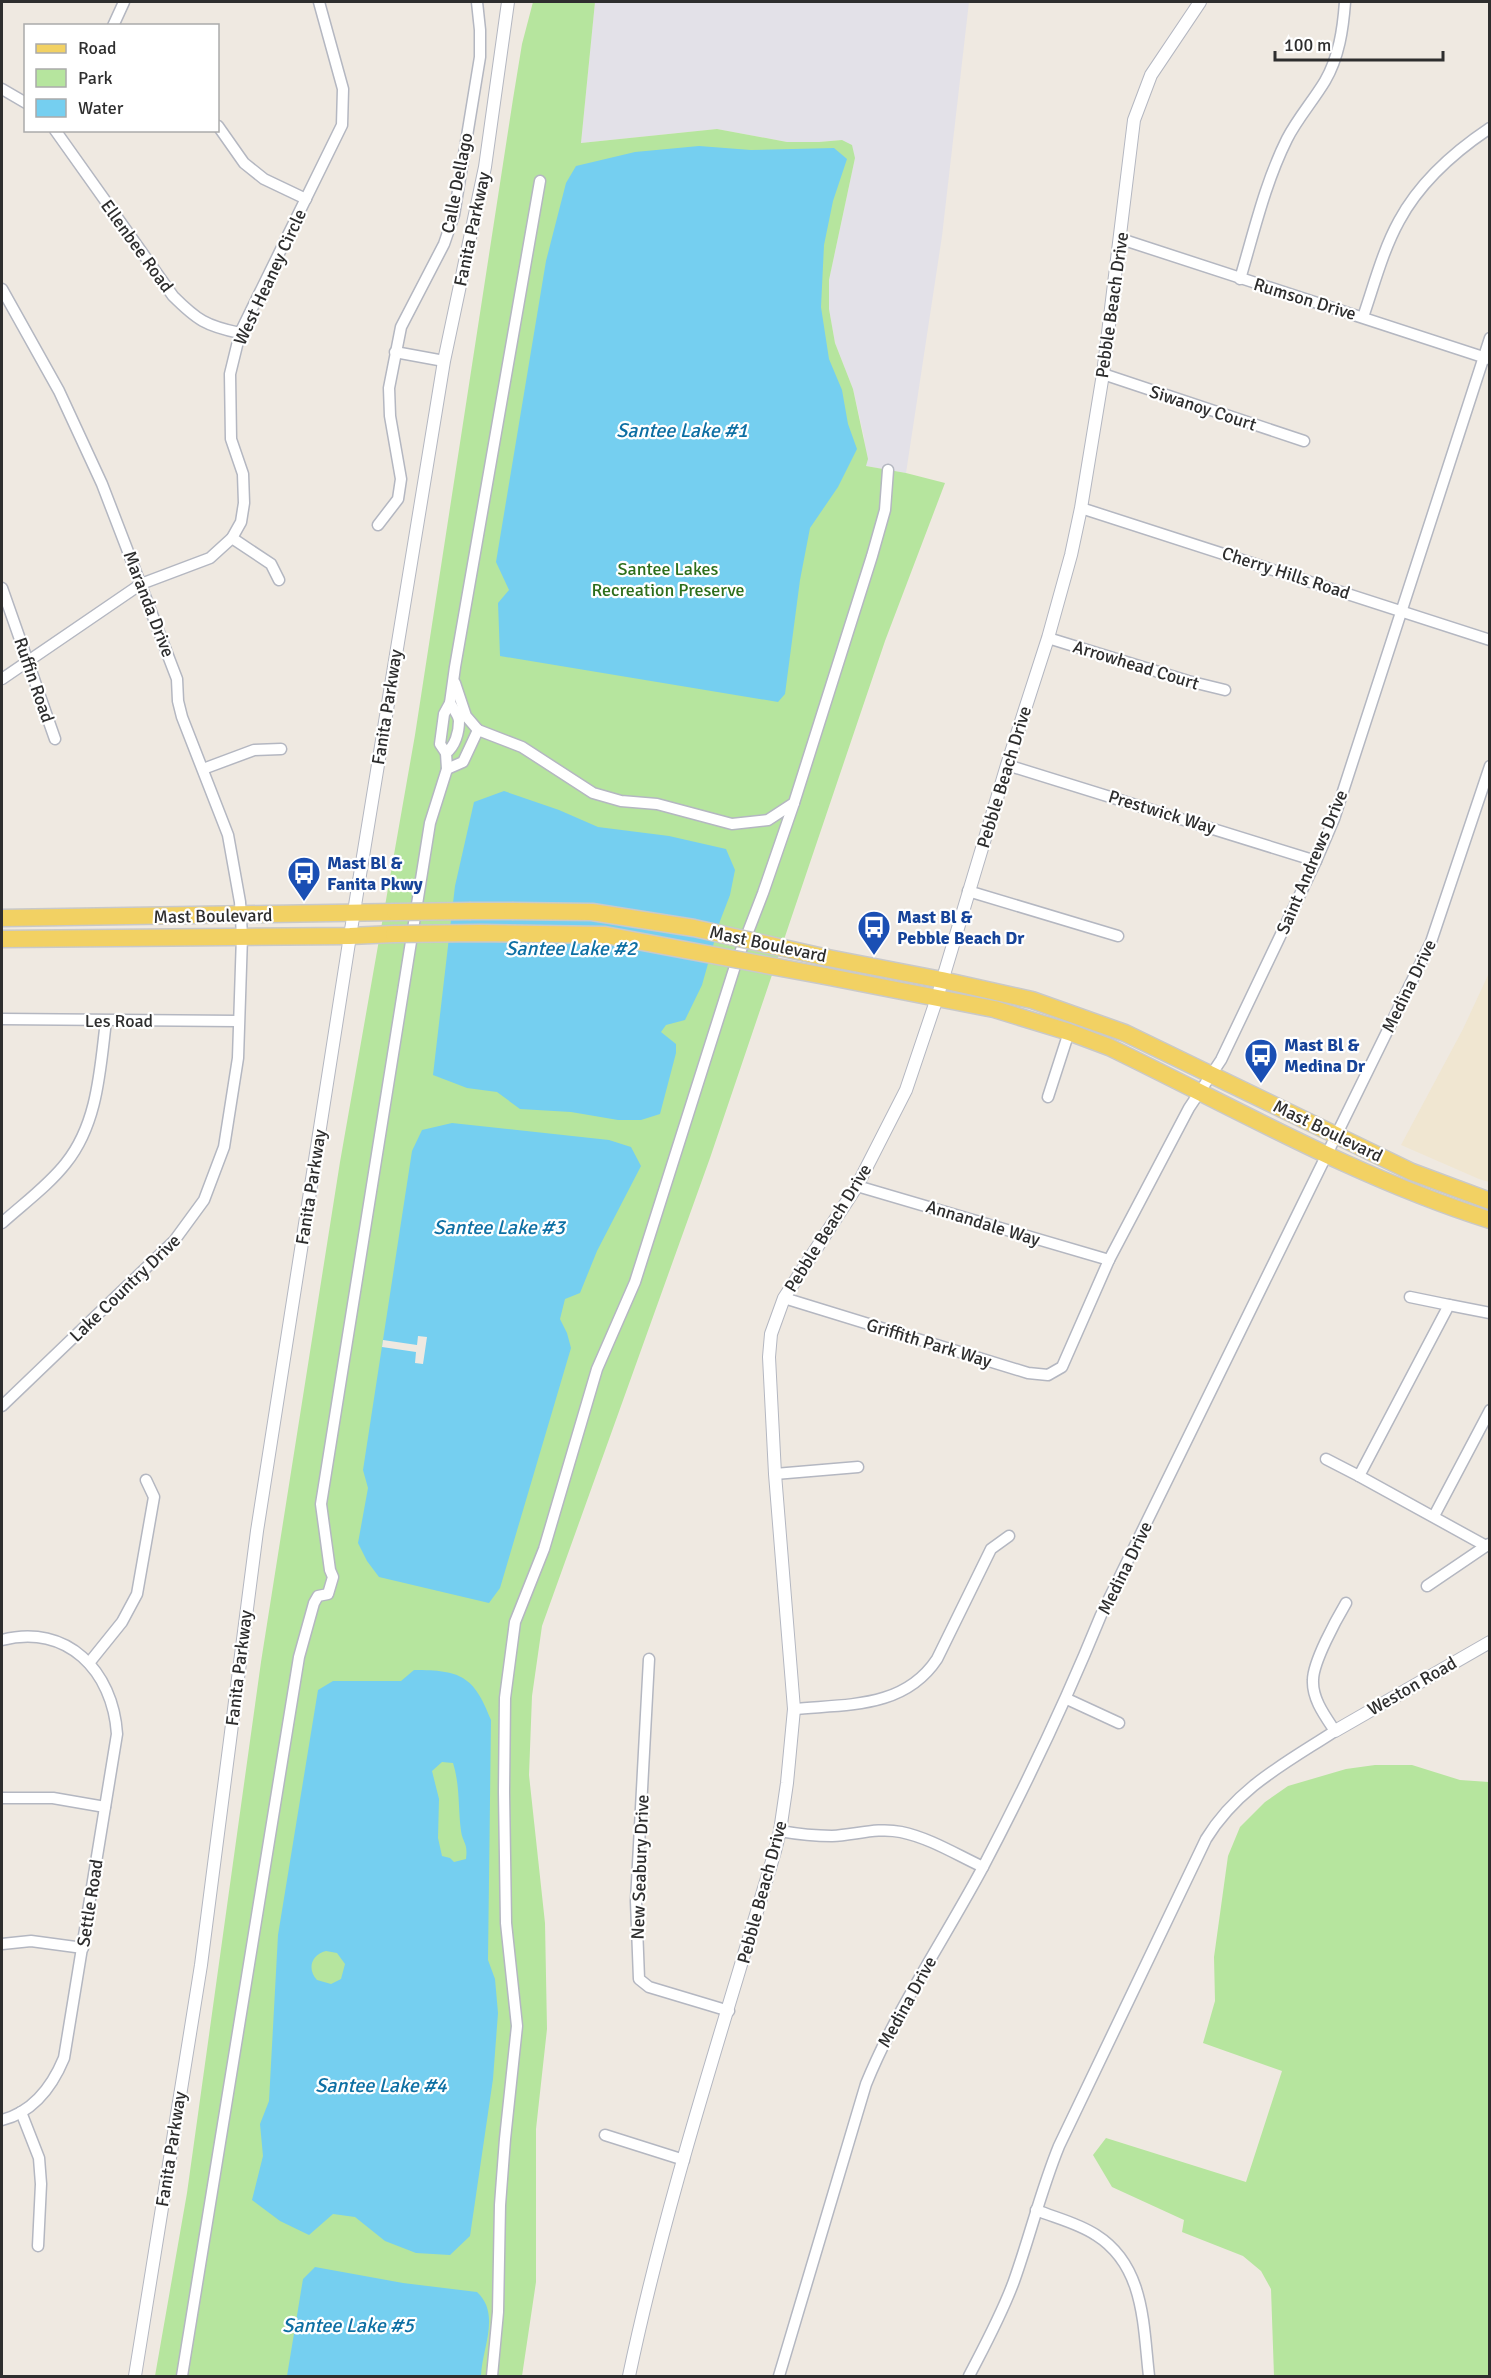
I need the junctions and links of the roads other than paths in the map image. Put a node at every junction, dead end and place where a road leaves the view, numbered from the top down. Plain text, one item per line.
1 (124, 2) edge
2 (319, 2) edge
3 (477, 2) edge
4 (508, 2) edge
5 (1200, 2) edge
6 (1345, 2) edge
7 (115, 22) edge
8 (2, 89) edge
9 (24, 102) edge
10 (219, 127) edge
11 (1490, 128) edge
12 (59, 132) edge
13 (540, 181) dead end
14 (306, 199) junction
15 (1121, 239) junction
16 (1240, 279) junction
17 (2, 289) edge
18 (1363, 317) junction
19 (240, 333) junction
20 (1490, 338) edge
21 (395, 352) junction
22 (1486, 358) edge
23 (444, 361) junction
24 (1103, 374) junction
25 (1304, 441) dead end
26 (888, 470) dead end
27 (1082, 508) junction
28 (378, 525) dead end
29 (232, 538) junction
30 (279, 580) dead end
31 (141, 584) junction
32 (2, 588) edge
33 (1400, 611) junction
34 (1048, 638) junction
35 (1490, 640) edge
36 (28, 661) junction
37 (453, 677) junction
38 (2, 679) edge
39 (1225, 690) dead end
40 (450, 703) junction
41 (478, 730) junction
42 (55, 739) dead end
43 (281, 749) dead end
44 (446, 753) junction
45 (1006, 765) junction
46 (1490, 766) edge
47 (203, 769) junction
48 (447, 769) junction
49 (794, 803) junction
50 (1316, 861) junction
51 (968, 891) junction
52 (354, 914) junction
53 (242, 916) junction
54 (2, 918) edge
55 (242, 936) junction
56 (350, 936) junction
57 (1118, 936) dead end
58 (2, 939) edge
59 (942, 980) junction
60 (937, 998) junction
61 (2, 1020) edge
62 (106, 1021) junction
63 (237, 1021) junction
64 (1069, 1032) junction
65 (1211, 1075) junction
66 (1200, 1091) junction
67 (1048, 1097) dead end
68 (1337, 1136) junction
69 (1327, 1155) junction
70 (857, 1186) junction
71 (1490, 1201) edge
72 (1490, 1220) edge
73 (2, 1223) edge
74 (1110, 1260) junction
75 (1410, 1297) dead end
76 (784, 1298) junction
77 (1449, 1305) junction
78 (1490, 1313) edge
79 (1066, 1356) joint
80 (3, 1402) edge
81 (1490, 1410) edge
82 (1326, 1459) dead end
83 (858, 1467) dead end
84 (775, 1474) junction
85 (1359, 1476) junction
86 (146, 1480) dead end
87 (1434, 1516) junction
88 (1009, 1536) dead end
89 (1488, 1545) edge
90 (1427, 1586) dead end
91 (1346, 1603) dead end
92 (2, 1640) edge
93 (1490, 1642) edge
94 (649, 1659) dead end
95 (89, 1663) junction
96 (1066, 1699) junction
97 (794, 1709) junction
98 (1119, 1723) dead end
99 (1335, 1731) junction
100 (2, 1798) edge
101 (105, 1807) junction
102 (780, 1831) junction
103 (983, 1867) junction
104 (2, 1944) edge
105 (83, 1948) junction
106 (729, 2011) junction
107 (21, 2112) junction
108 (2, 2120) edge
109 (605, 2135) dead end
110 (684, 2160) junction
111 (1036, 2210) junction
112 (38, 2246) dead end
113 (135, 2376) edge
114 (182, 2376) edge
115 (492, 2376) edge
116 (629, 2376) edge
117 (779, 2376) edge
118 (969, 2376) edge
119 (1149, 2376) edge

1 - 7 street
2 - 14 street, West Heaney Circle
3 - 21 street, Calle Dellago
4 - 23 street, Fanita Parkway
5 - 15 street, Pebble Beach Drive
6 - 16 street
8 - 9 street
10 - 14 street
11 - 18 street
12 - 19 street, Ellenbee Road
13 - 37 street
14 - 19 street, West Heaney Circle
15 - 16 street, Rumson Drive
15 - 24 street, Pebble Beach Drive
16 - 18 street, Rumson Drive
17 - 31 street, Maranda Drive
18 - 22 street, Rumson Drive
19 - 29 street, West Heaney Circle
20 - 22 street, Saint Andrews Drive
21 - 23 street
21 - 28 street, Calle Dellago
22 - 33 street, Saint Andrews Drive
23 - 52 street, Fanita Parkway
24 - 25 street, Siwanoy Court
24 - 27 street, Pebble Beach Drive
26 - 49 street
27 - 33 street, Cherry Hills Road
27 - 34 street, Pebble Beach Drive
29 - 30 street
29 - 31 street, West Heaney Circle
31 - 36 street, West Heaney Circle
31 - 47 street, Maranda Drive
32 - 36 street, Ruffin Road
33 - 35 street, Cherry Hills Road
33 - 50 street, Saint Andrews Drive
34 - 39 street, Arrowhead Court
34 - 45 street, Pebble Beach Drive
36 - 38 street, West Heaney Circle
36 - 42 street, Ruffin Road
37 - 40 street
37 - 41 street
40 - 44 street
40 - 44 street
41 - 48 street
41 - 49 street
43 - 47 street
44 - 48 street
45 - 50 street, Prestwick Way
45 - 51 street, Pebble Beach Drive
46 - 68 street, Medina Drive
47 - 53 street, Maranda Drive
48 - 114 street
49 - 115 street
50 - 65 street, Saint Andrews Drive
51 - 57 street
51 - 59 street, Pebble Beach Drive
52 - 53 main road, Mast Boulevard
52 - 56 street, Fanita Parkway
52 - 59 main road, Mast Boulevard, bridge
53 - 54 main road, Mast Boulevard
53 - 55 street, Maranda Drive
55 - 56 main road, Mast Boulevard
55 - 58 main road, Mast Boulevard
55 - 63 street, Lake Country Drive
56 - 60 main road, Mast Boulevard, bridge
56 - 113 street, Fanita Parkway
59 - 60 street, Pebble Beach Drive
59 - 65 main road, Mast Boulevard
60 - 64 main road, Mast Boulevard
60 - 70 street, Pebble Beach Drive
61 - 62 street, Les Road
62 - 63 street, Les Road
62 - 73 street
63 - 80 street, Lake Country Drive
64 - 66 main road, Mast Boulevard
64 - 67 street
65 - 66 street, Saint Andrews Drive
65 - 68 main road, Mast Boulevard
66 - 69 main road, Mast Boulevard
66 - 74 street, Saint Andrews Drive
68 - 69 street, Medina Drive
68 - 71 main road, Mast Boulevard
69 - 72 main road, Mast Boulevard
69 - 96 street, Medina Drive
70 - 74 street, Annandale Way
70 - 76 street, Pebble Beach Drive
74 - 79 street, Saint Andrews Drive
75 - 77 street
76 - 79 street, Griffith Park Way
76 - 84 street, Pebble Beach Drive
77 - 78 street
77 - 85 street
81 - 87 street
82 - 85 street
83 - 84 street
84 - 97 street, Pebble Beach Drive
85 - 87 street
86 - 95 street
87 - 89 street
88 - 97 street
89 - 90 street
91 - 99 street
92 - 95 street, Settle Road
93 - 99 street, Weston Road
94 - 106 street, New Seabury Drive
95 - 101 street, Settle Road
96 - 98 street
96 - 103 street, Medina Drive
97 - 102 street, Pebble Beach Drive
99 - 111 street
100 - 101 street
101 - 105 street, Settle Road
102 - 103 street
102 - 106 street, Pebble Beach Drive
103 - 117 street, Medina Drive
104 - 105 street
105 - 107 street, Settle Road
106 - 110 street, Pebble Beach Drive
107 - 108 street, Settle Road
107 - 112 street
109 - 110 street
110 - 116 street, Pebble Beach Drive
111 - 118 street
111 - 119 street

